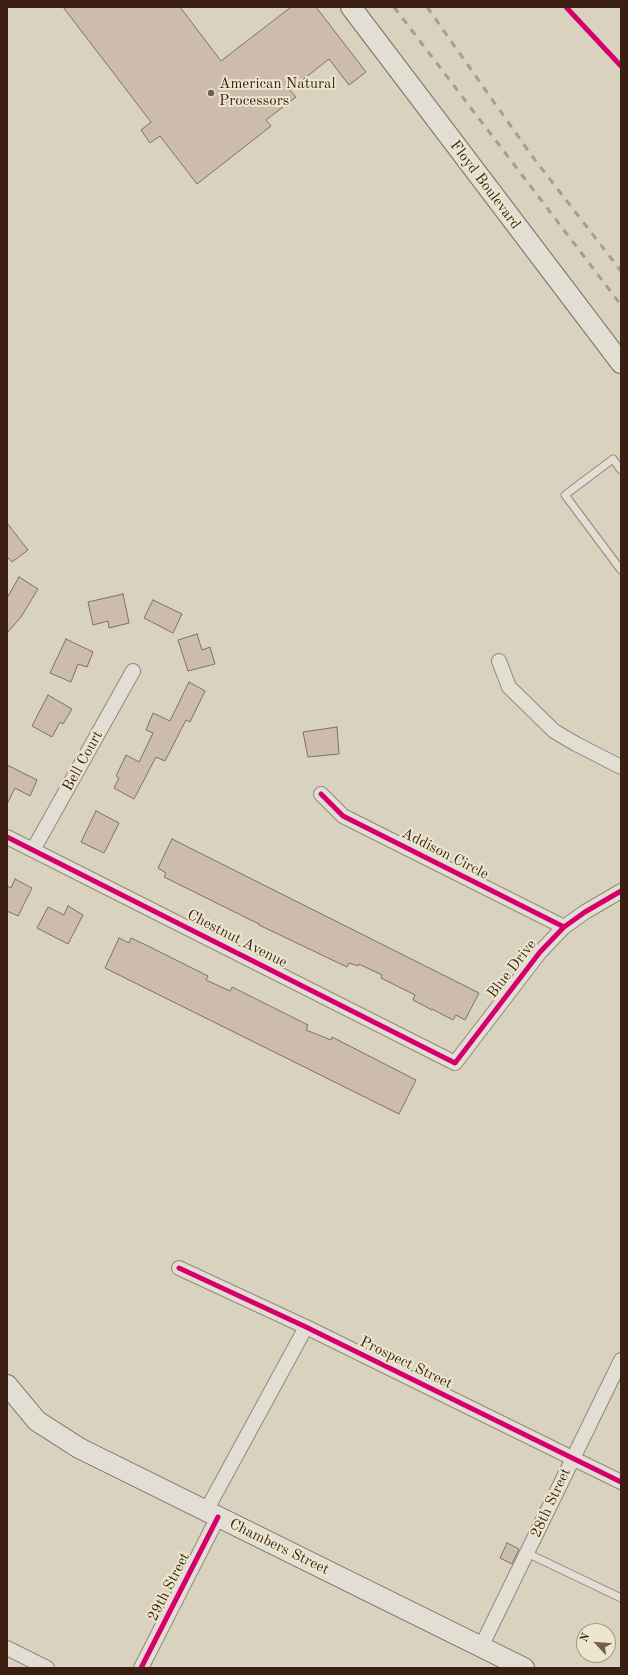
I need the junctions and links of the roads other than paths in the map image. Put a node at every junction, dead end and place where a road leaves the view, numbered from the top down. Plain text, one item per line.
1 (351, 7) edge
2 (621, 363) edge
3 (621, 470) edge
4 (621, 570) edge
5 (499, 661) dead end
6 (133, 672) dead end
7 (621, 767) edge
8 (321, 794) dead end
9 (7, 838) edge
10 (33, 850) junction
11 (621, 891) edge
12 (564, 927) junction
13 (455, 1063) joint
14 (179, 1268) dead end
15 (306, 1327) junction
16 (621, 1360) edge
17 (8, 1388) edge
18 (572, 1458) junction
19 (621, 1482) edge
20 (212, 1514) junction
21 (527, 1553) junction
22 (621, 1598) edge
23 (481, 1647) junction
24 (7, 1648) edge
25 (47, 1668) edge
26 (141, 1668) edge
27 (524, 1668) edge

1 - 2 main road, Floyd Boulevard
3 - 4 lane
5 - 7 street
6 - 10 street, Bell Court
8 - 12 street, Addison Circle
9 - 10 street, Chestnut Avenue
10 - 13 street, Chestnut Avenue
11 - 12 street, Blue Drive
12 - 13 street, Blue Drive
14 - 15 street, Prospect Street
15 - 18 street, Prospect Street
15 - 20 street, 29th Street
16 - 18 street, 28th Street
17 - 20 main road, Chambers Street
18 - 19 street, Prospect Street
18 - 21 street, 28th Street
20 - 23 main road, Chambers Street
20 - 26 street, 29th Street
21 - 22 lane
21 - 23 street, 28th Street
23 - 27 main road, Chambers Street
24 - 25 street

